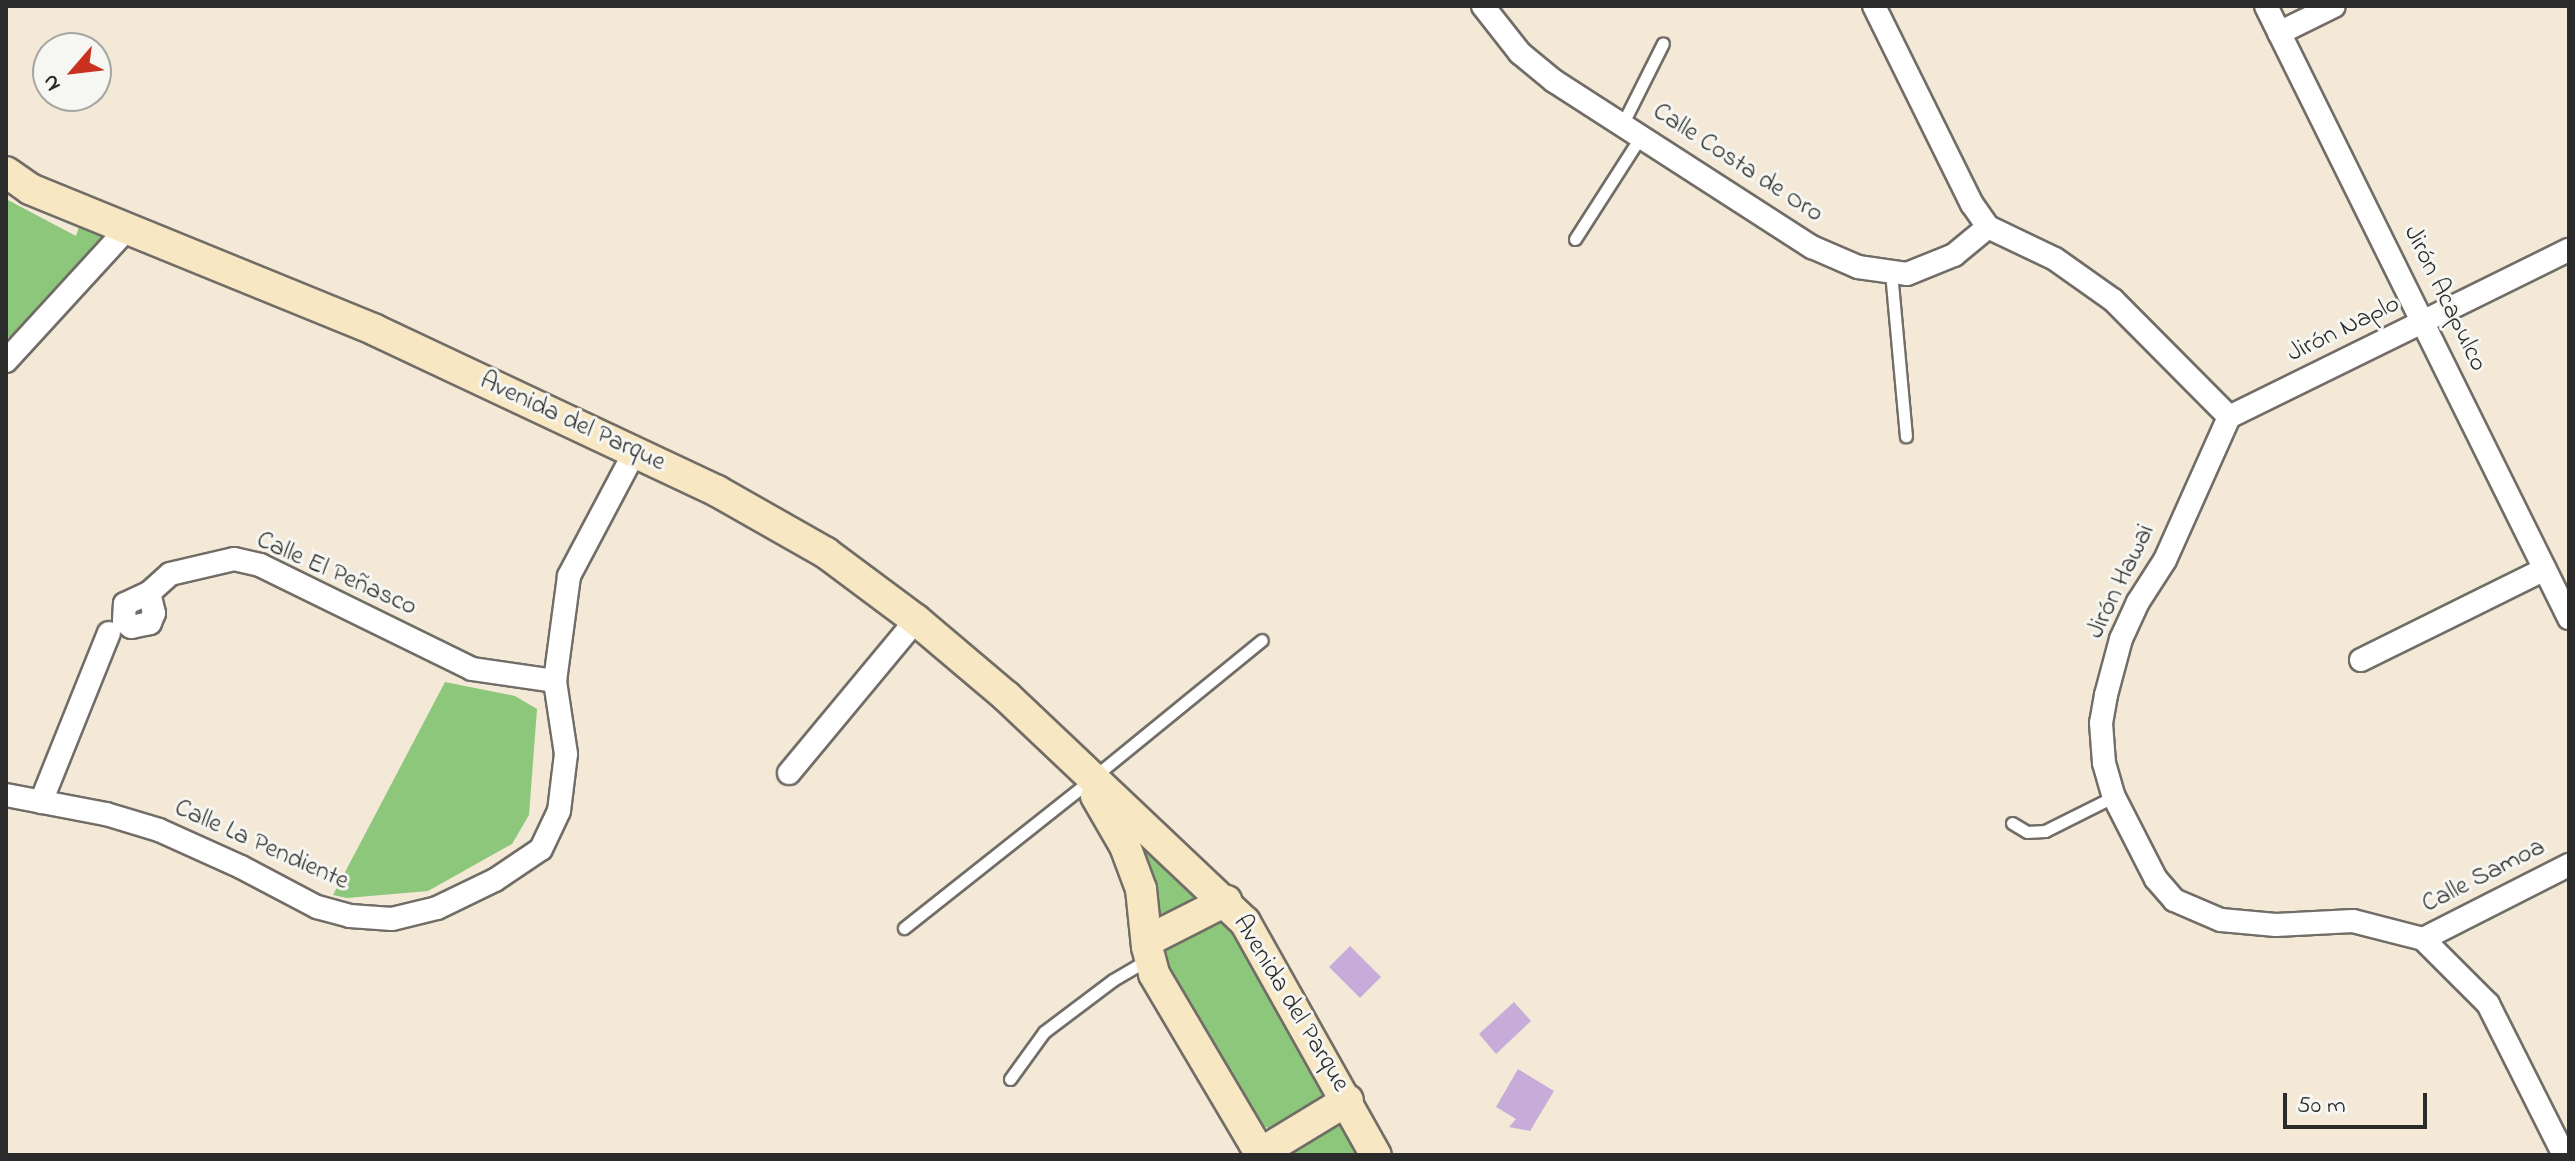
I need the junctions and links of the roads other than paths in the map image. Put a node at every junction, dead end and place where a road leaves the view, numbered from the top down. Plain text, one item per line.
1 (1483, 6) edge
2 (1874, 6) edge
3 (2266, 6) edge
4 (2334, 6) edge
5 (2279, 33) junction
6 (1663, 43) dead end
7 (1632, 129) junction
8 (6, 172) edge
9 (1988, 227) junction
10 (127, 229) junction
11 (1575, 239) dead end
12 (2569, 250) edge
13 (1891, 272) junction
14 (2424, 321) junction
15 (6, 361) edge
16 (2229, 417) junction
17 (1906, 436) dead end
18 (634, 453) junction
19 (2545, 569) junction
20 (2569, 618) edge
21 (916, 620) junction
22 (1262, 640) dead end
23 (2361, 660) dead end
24 (555, 681) junction
25 (789, 773) dead end
26 (1087, 777) junction
27 (6, 795) edge
28 (2110, 798) junction
29 (41, 802) junction
30 (2012, 823) dead end
31 (2569, 865) edge
32 (1226, 901) junction
33 (904, 928) dead end
34 (2423, 939) junction
35 (1148, 950) junction
36 (1010, 1079) dead end
37 (1348, 1100) junction
38 (1267, 1153) edge
39 (1376, 1155) edge
40 (2564, 1155) edge

1 - 7 street, Calle Costa de Oro
2 - 9 street
3 - 5 street, Jirón Acapulco
4 - 5 street
5 - 14 street, Jirón Acapulco
6 - 7 lane
7 - 11 lane
7 - 13 street, Calle Costa de Oro
8 - 10 street, Avenida del Parque
9 - 13 street, Calle Costa de Oro
9 - 16 street
10 - 15 street
10 - 18 street, Avenida del Parque
12 - 14 street, Jirón Naplo
13 - 17 lane
14 - 16 street, Jirón Naplo
14 - 19 street, Jirón Acapulco
16 - 28 street, Jirón Hawai
18 - 21 street, Avenida del Parque
18 - 24 street, Calle La Pendiente
19 - 20 street, Jirón Acapulco
19 - 23 street
21 - 25 street
21 - 26 street, Avenida del Parque
22 - 26 lane
24 - 29 street, Calle El Peñasco
24 - 29 street, Calle La Pendiente
26 - 32 street, Avenida del Parque
26 - 33 lane
26 - 35 street, Avenida del Parque
27 - 29 street, Calle La Pendiente
28 - 30 lane
28 - 34 street, Jirón Hawai
31 - 34 street, Calle Samoa
32 - 35 street
32 - 37 street, Avenida del Parque
34 - 40 street
35 - 36 lane
35 - 38 street, Avenida del Parque
37 - 38 street
37 - 39 street, Avenida del Parque

